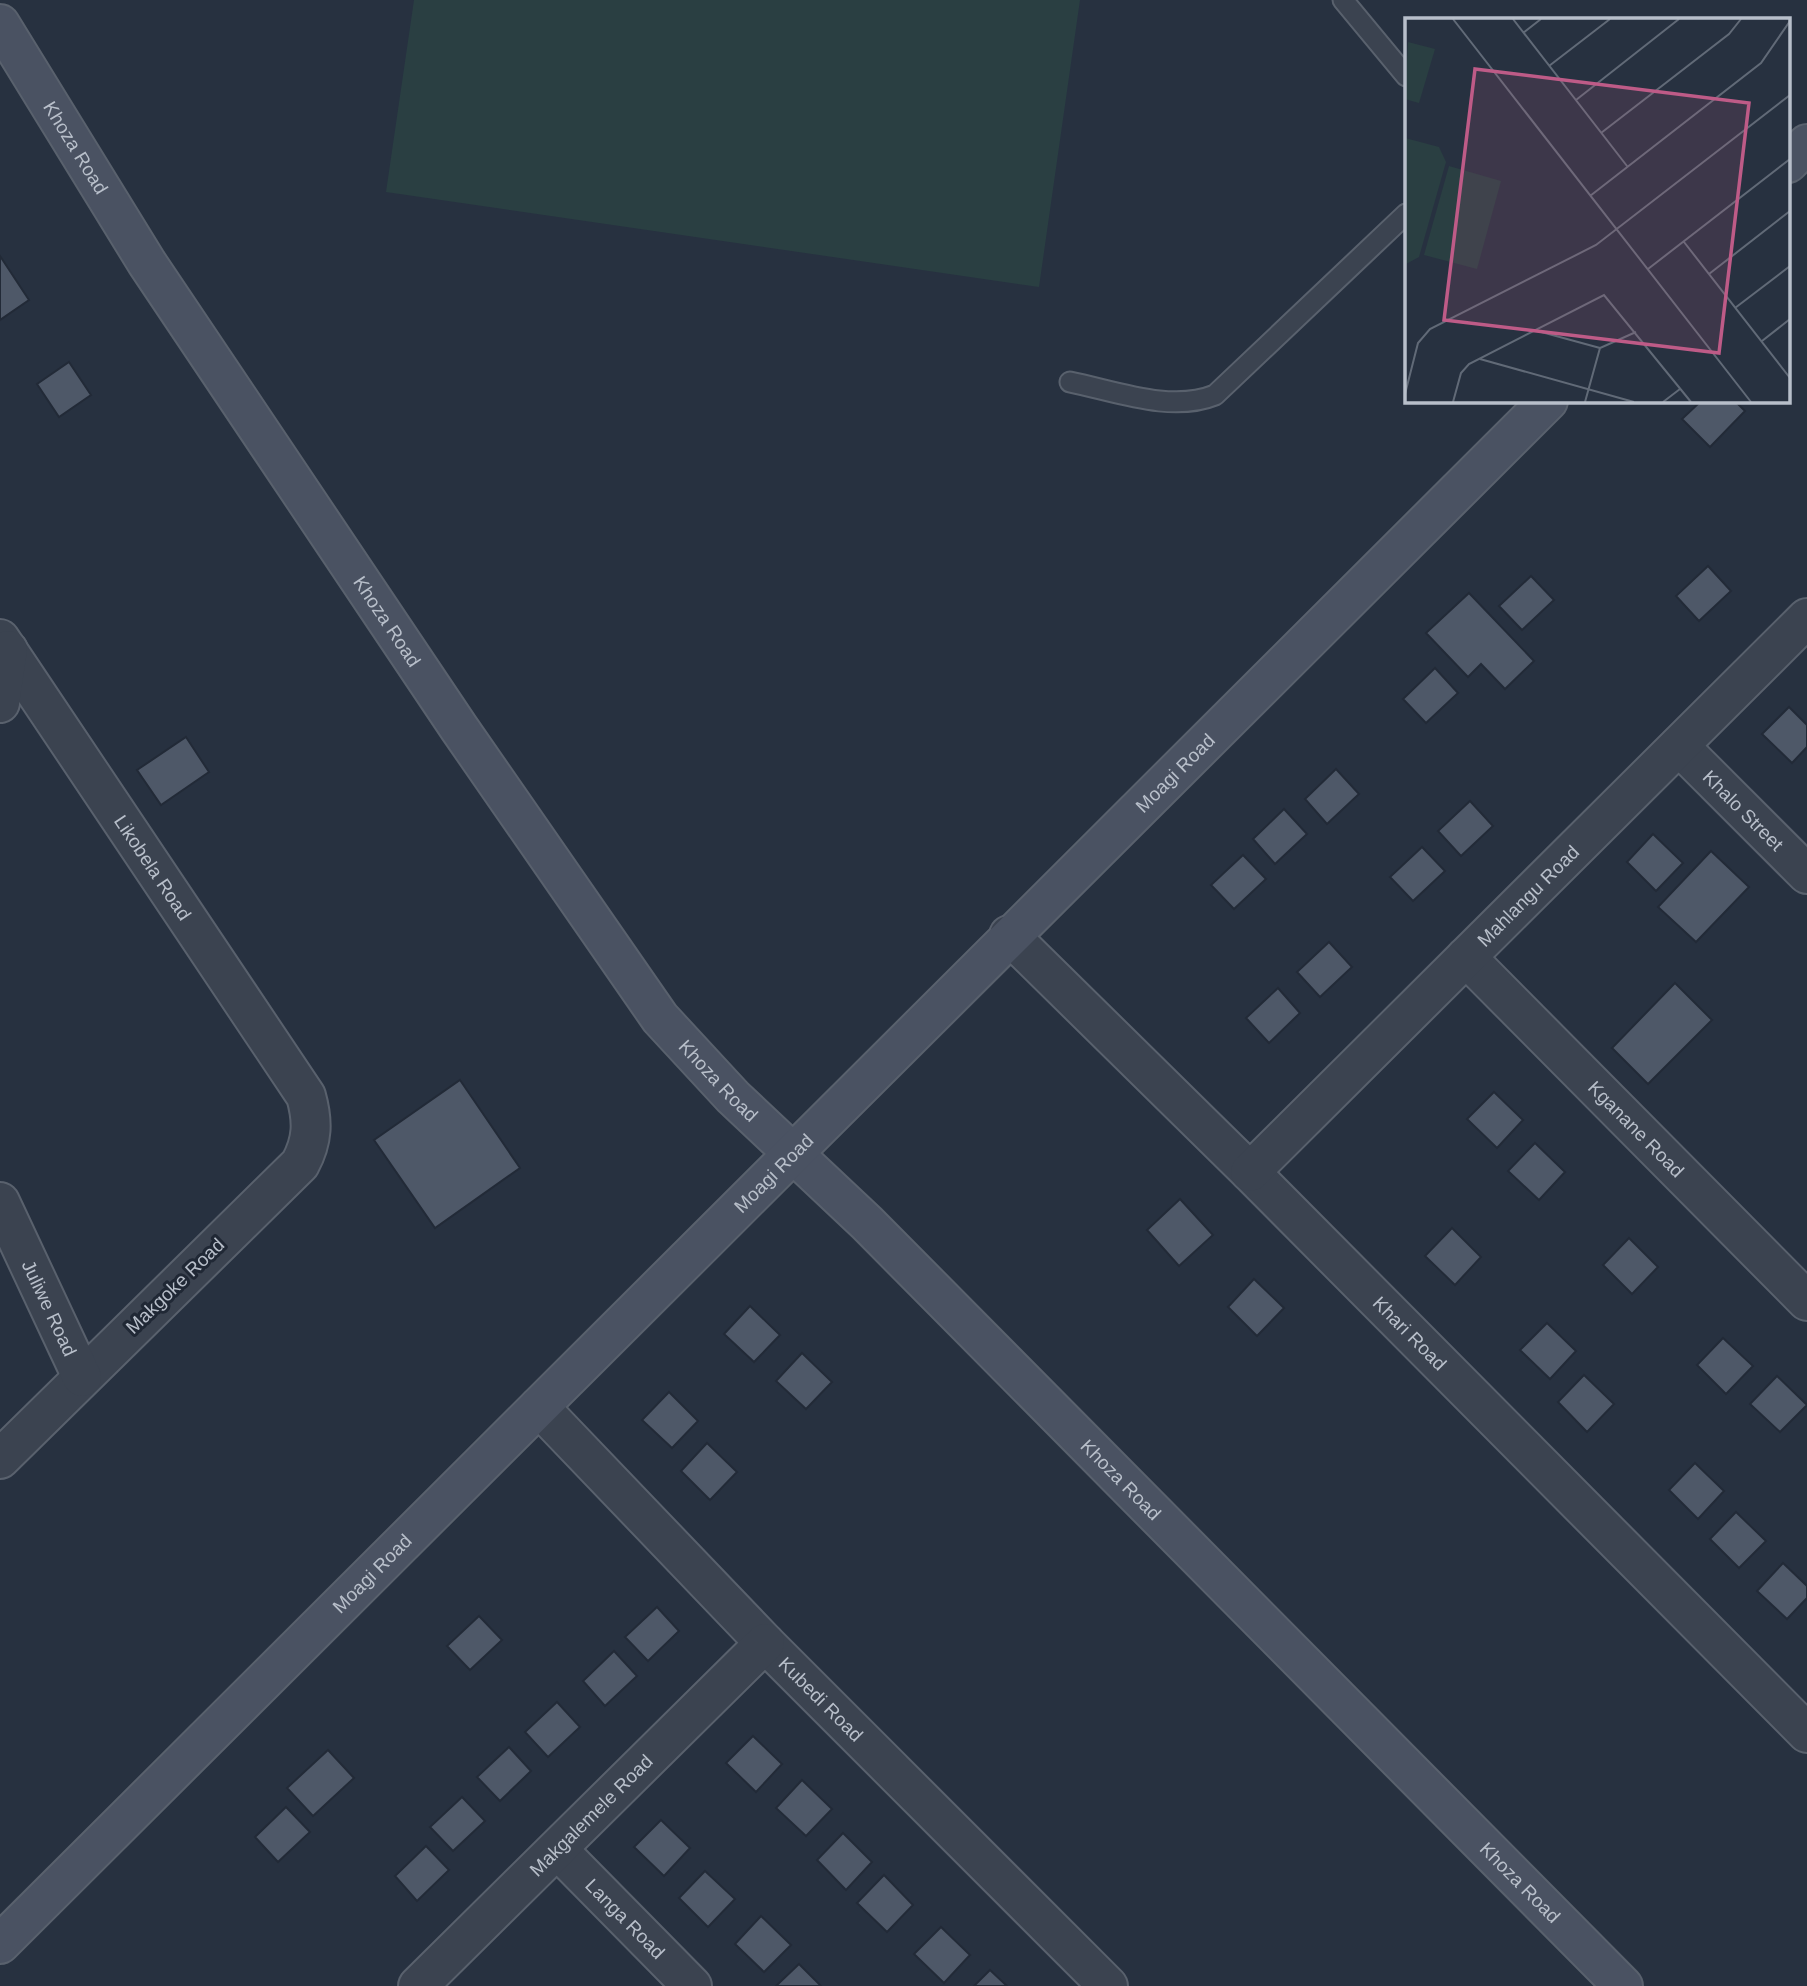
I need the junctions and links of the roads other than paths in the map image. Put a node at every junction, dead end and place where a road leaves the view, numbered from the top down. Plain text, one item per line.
1 (1343, 0) edge
2 (0, 24) edge
3 (1405, 75) edge
4 (1807, 144) edge
5 (1790, 161) edge
6 (1405, 215) edge
7 (1070, 382) dead end
8 (1547, 402) edge
9 (1807, 618) edge
10 (4, 645) edge
11 (0, 703) edge
12 (1679, 746) junction
13 (1807, 874) edge
14 (1009, 935) junction
15 (1466, 957) junction
16 (306, 1096) joint
17 (793, 1152) junction
18 (1250, 1172) junction
19 (0, 1202) edge
20 (1807, 1301) edge
21 (82, 1377) junction
22 (538, 1407) junction
23 (0, 1459) edge
24 (765, 1643) junction
25 (1807, 1734) edge
26 (558, 1850) junction
27 (0, 1944) edge
28 (418, 1986) edge
29 (692, 1986) edge
30 (1108, 1986) edge
31 (1623, 1986) edge

1 - 3 lane
2 - 17 street, Khoza Road
4 - 5 street
6 - 7 lane
8 - 14 street, Moagi Road
9 - 12 street, Mahlangu Road
10 - 11 street
10 - 16 street, Likobela Road
12 - 13 street, Khalo Street
12 - 15 street, Mahlangu Road
14 - 17 street, Moagi Road
14 - 18 street, Khari Road
15 - 18 street, Mahlangu Road
15 - 20 street, Kganane Road
16 - 21 street, Makgoke Road
17 - 22 street, Moagi Road
17 - 31 street, Khoza Road
18 - 25 street, Khari Road
19 - 21 street, Juliwe Road
21 - 23 street, Makgoke Road
22 - 24 street, Kubedi Road
22 - 27 street, Moagi Road
24 - 26 street, Makgalemele Road
24 - 30 street, Kubedi Road
26 - 28 street, Makgalemele Road
26 - 29 street, Langa Road

